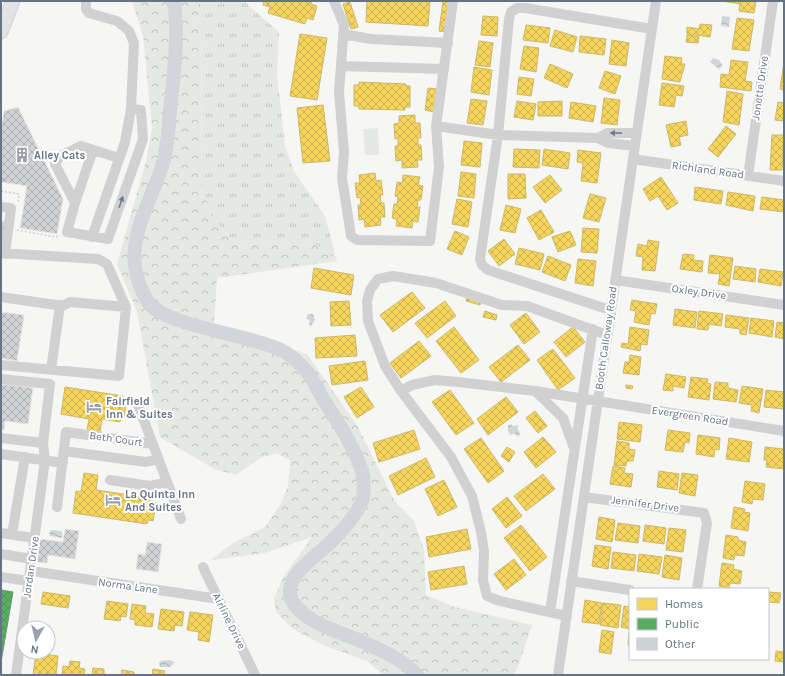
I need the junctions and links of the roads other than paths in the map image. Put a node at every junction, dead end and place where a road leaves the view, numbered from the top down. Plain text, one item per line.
1 (13, 1) edge
2 (86, 1) edge
3 (334, 1) edge
4 (453, 1) edge
5 (656, 1) edge
6 (773, 1) edge
7 (652, 29) junction
8 (1, 32) edge
9 (343, 34) junction
10 (448, 43) junction
11 (341, 66) junction
12 (444, 69) junction
13 (131, 109) junction
14 (436, 126) junction
15 (636, 133) junction
16 (498, 135) junction
17 (598, 138) junction
18 (635, 146) junction
19 (93, 150) junction
20 (119, 158) junction
21 (633, 159) junction
22 (748, 176) junction
23 (784, 181) edge
24 (75, 203) junction
25 (1, 207) edge
26 (92, 237) junction
27 (3, 253) edge
28 (615, 280) junction
29 (1, 297) edge
30 (60, 305) junction
31 (784, 305) edge
32 (126, 307) junction
33 (610, 310) junction
34 (593, 329) junction
35 (607, 335) junction
36 (1, 365) edge
37 (52, 370) junction
38 (1, 379) edge
39 (401, 391) junction
40 (535, 392) junction
41 (582, 399) junction
42 (137, 402) dead end
43 (597, 402) junction
44 (784, 431) edge
45 (1, 438) edge
46 (43, 443) junction
47 (153, 444) junction
48 (575, 449) junction
49 (64, 451) junction
50 (1, 454) edge
51 (24, 457) junction
52 (158, 459) junction
53 (45, 460) junction
54 (63, 463) junction
55 (110, 480) dead end
56 (167, 482) junction
57 (584, 497) junction
58 (57, 508) dead end
59 (181, 519) dead end
60 (1, 532) edge
61 (12, 534) junction
62 (34, 538) junction
63 (1, 554) edge
64 (32, 559) junction
65 (203, 567) dead end
66 (38, 572) dead end
67 (1, 577) edge
68 (29, 581) junction
69 (572, 581) junction
70 (697, 588) edge
71 (629, 590) edge
72 (219, 599) junction
73 (550, 612) junction
74 (567, 616) junction
75 (16, 675) edge
76 (255, 675) edge
77 (558, 675) edge

1 - 8 main road
2 - 13 street
3 - 9 street
4 - 10 street
5 - 7 street, Booth Calloway Road
6 - 22 street, Jonette Drive
7 - 15 street, Booth Calloway Road
7 - 16 street
9 - 10 street
9 - 11 street
10 - 12 street
11 - 12 street
11 - 14 street
12 - 14 street
13 - 20 street
26 -> 13 street
14 - 16 street
15 -> 17 street
15 - 18 street, Booth Calloway Road
16 - 17 street
16 - 33 street
17 - 18 street
18 - 21 street, Booth Calloway Road
19 - 20 street
19 - 24 street
19 - 24 street
20 - 26 street
21 - 22 street, Richland Road
21 - 28 street, Booth Calloway Road
22 - 23 street, Richland Road
24 - 26 street
25 - 27 street
27 - 32 street
28 - 31 street, Oxley Drive
28 - 33 street, Booth Calloway Road
29 - 30 street
30 - 32 street
30 - 37 street
32 - 37 street
33 - 35 street, Booth Calloway Road
34 - 35 street
34 - 39 street
34 - 41 street
35 - 43 street, Booth Calloway Road
36 - 37 street
38 - 46 street, Jordan Drive
39 - 40 street, Evergreen Road
39 - 73 street
40 - 41 street, Evergreen Road
40 - 48 street
41 - 43 street, Evergreen Road
41 - 48 street
42 - 47 street
43 - 44 street, Evergreen Road
43 - 57 street, Booth Calloway Road
45 - 46 street
46 - 53 street, Jordan Drive
47 - 49 street, Beth Court
47 - 52 street
48 - 73 street
49 - 52 street
49 - 54 street
50 - 51 street
51 - 53 street
51 - 61 street
52 - 56 street
53 - 54 street
53 - 62 street, Jordan Drive
54 - 58 street
55 - 56 street
56 - 59 street
57 - 69 street, Booth Calloway Road
57 - 70 street, Jennifer Drive
60 - 61 street
61 - 62 street
62 - 64 street, Jordan Drive
63 - 64 street
64 - 68 street, Jordan Drive
65 - 72 street, Airline Drive
66 - 72 street, Norma Lane
67 - 68 street
68 - 75 street, Jordan Drive
69 - 71 street
69 - 74 street, Booth Calloway Road
72 - 76 street, Airline Drive
73 - 74 street
74 - 77 street, Booth Calloway Road

